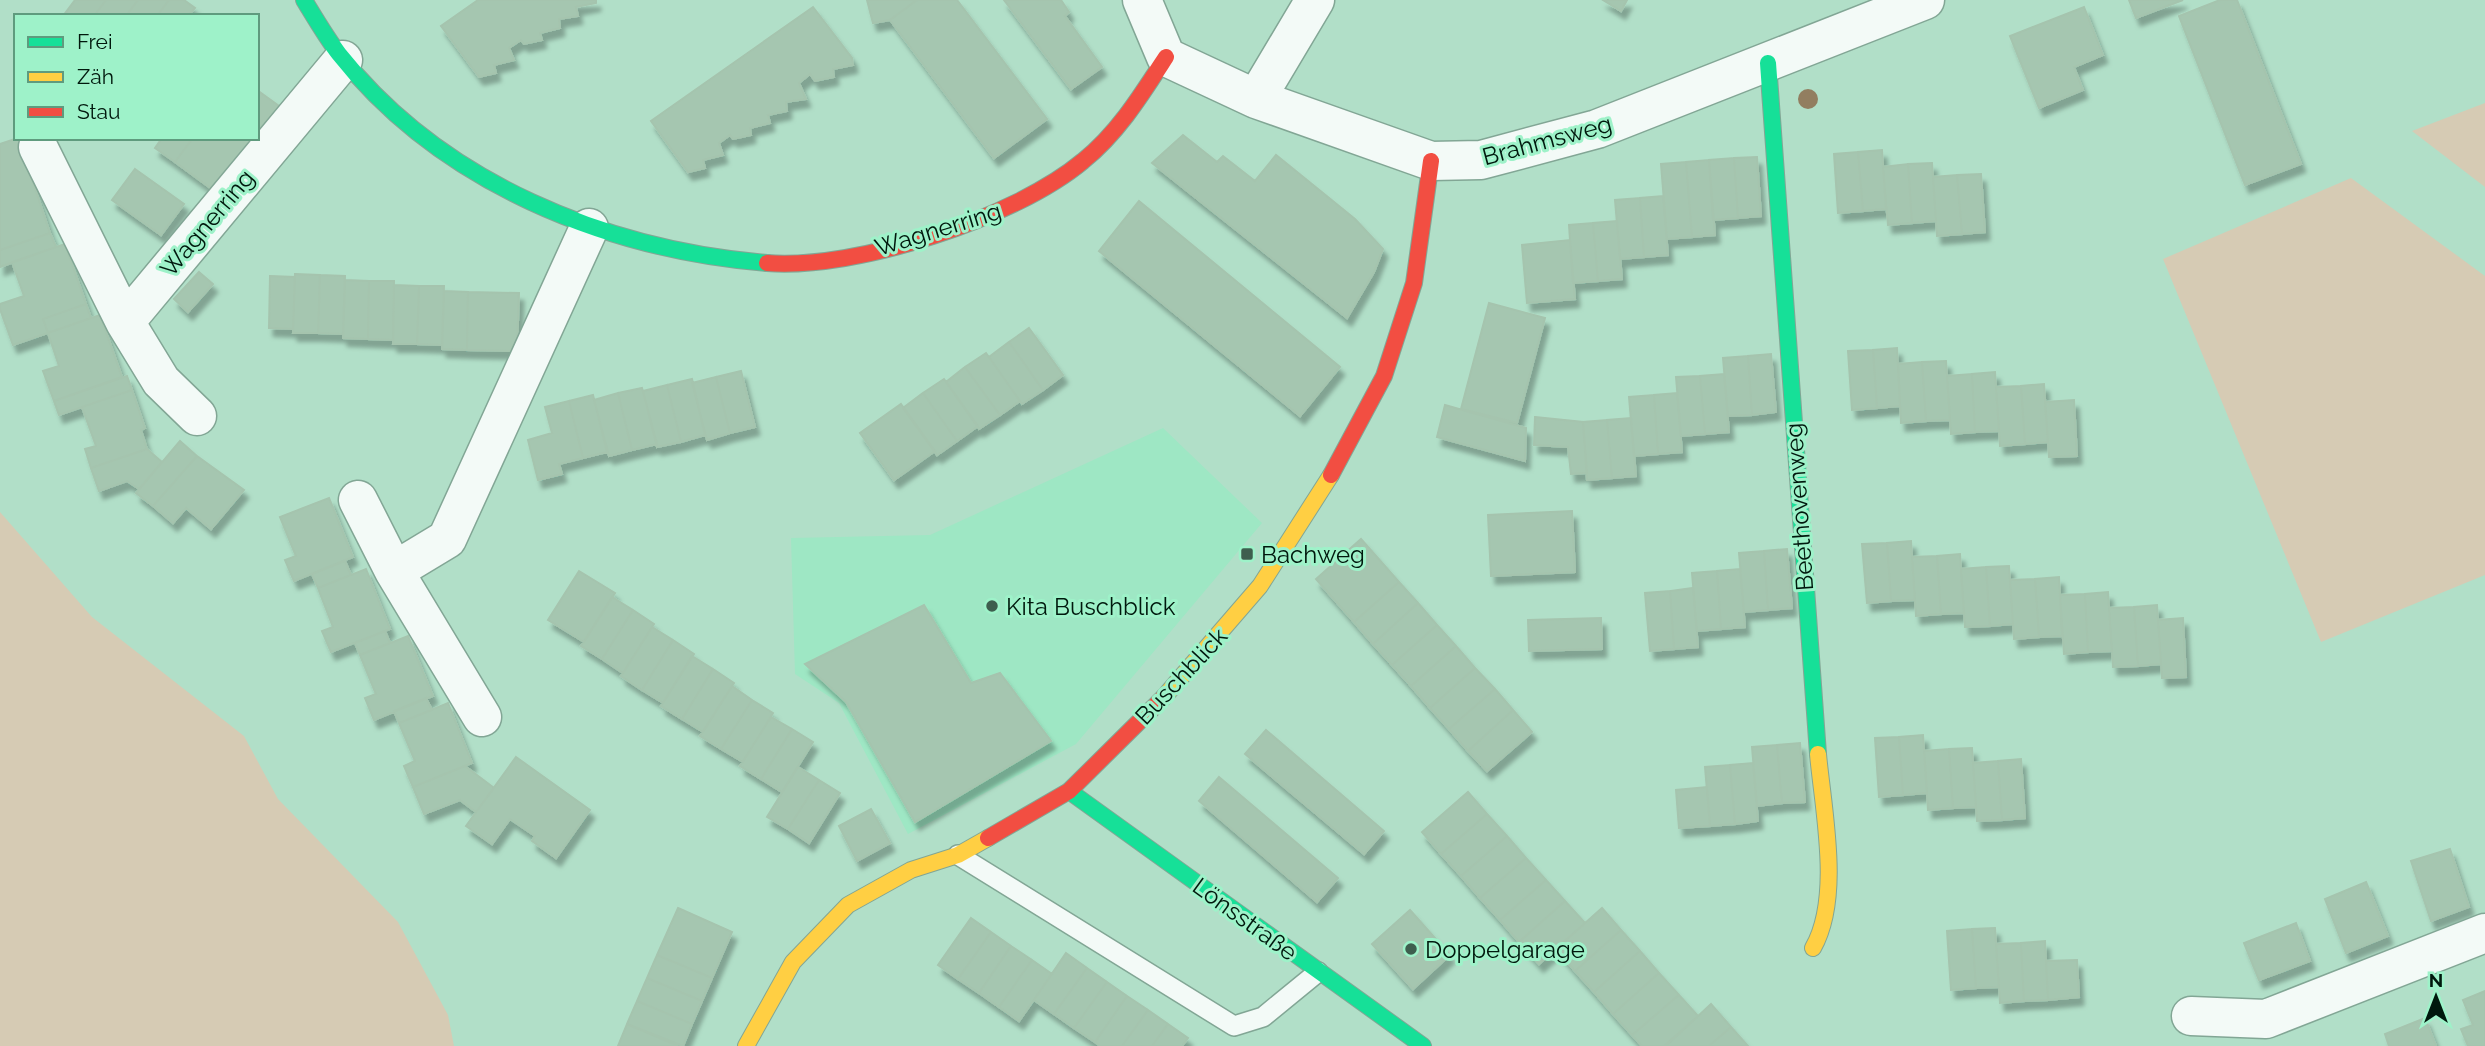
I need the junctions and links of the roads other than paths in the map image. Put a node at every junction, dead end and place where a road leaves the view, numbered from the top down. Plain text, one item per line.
1 (304, 0) edge
2 (1142, 0) edge
3 (1315, 0) edge
4 (1925, 0) edge
5 (1166, 57) junction
6 (343, 60) junction
7 (1768, 64) junction
8 (1256, 99) junction
9 (38, 147) dead end
10 (1431, 161) junction
11 (589, 228) junction
12 (125, 322) junction
13 (197, 416) dead end
14 (358, 500) dead end
15 (394, 571) junction
16 (482, 717) dead end
17 (1069, 791) junction
18 (958, 855) junction
19 (2485, 933) edge
20 (1813, 948) dead end
21 (1318, 972) junction
22 (2191, 1016) dead end
23 (746, 1046) edge
24 (1423, 1046) edge

1 - 6 street, Wagnerring
2 - 5 street
3 - 8 street
4 - 7 street, Brahmsweg
5 - 8 street, Brahmsweg
5 - 11 street, Wagnerring
6 - 11 street, Wagnerring
6 - 12 street, Wagnerring
7 - 10 street, Brahmsweg
7 - 20 street, Beethovenweg
8 - 10 street, Brahmsweg
9 - 12 street
10 - 17 street, Buschblick
11 - 15 street
12 - 13 street
14 - 15 street
15 - 16 street
17 - 18 street, Buschblick
17 - 21 street, Lönsstraße
18 - 21 lane
18 - 23 street, Buschblick
19 - 22 street
21 - 24 street, Lönsstraße

